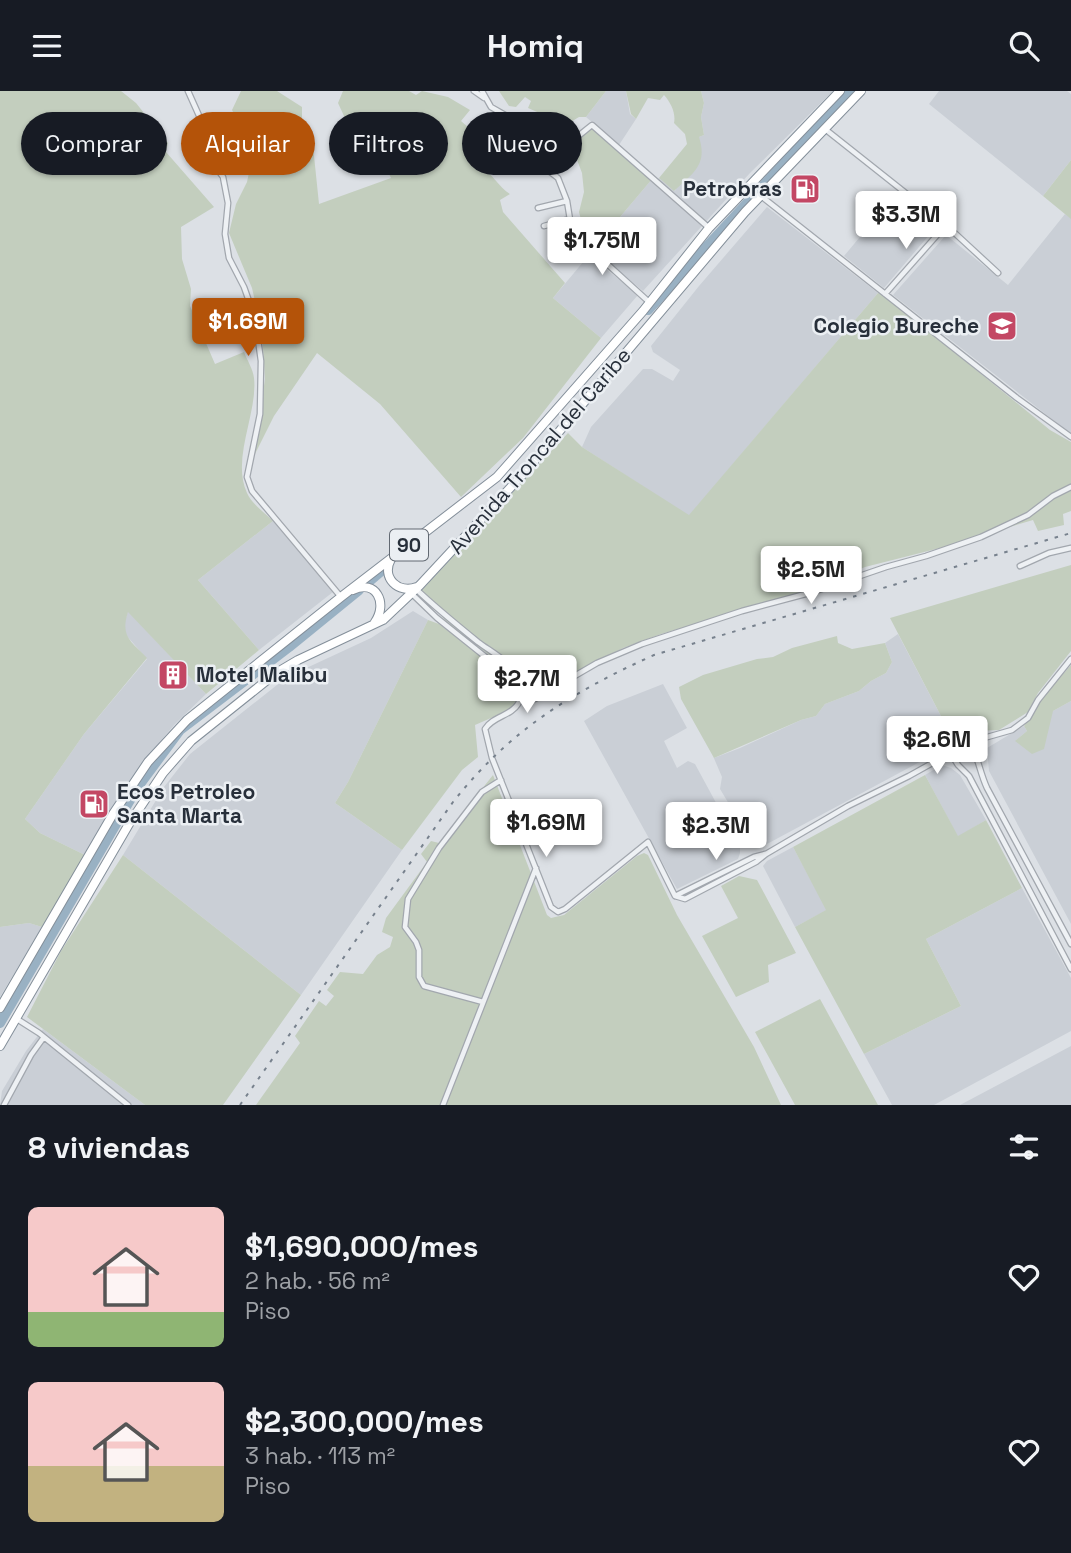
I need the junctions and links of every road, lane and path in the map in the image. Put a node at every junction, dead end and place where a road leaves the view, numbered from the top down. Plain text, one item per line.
1 (188, 91) edge
2 (474, 91) edge
3 (482, 91) edge
4 (840, 91) edge
5 (861, 91) edge
6 (485, 99) junction
7 (825, 129) junction
8 (554, 175) edge
9 (761, 196) junction
10 (567, 201) junction
11 (538, 208) dead end
12 (569, 219) junction
13 (946, 225) junction
14 (544, 226) dead end
15 (709, 228) junction
16 (572, 232) junction
17 (554, 243) dead end
18 (999, 273) dead end
19 (885, 294) junction
20 (650, 302) junction
21 (1071, 437) edge
22 (1071, 487) edge
23 (1071, 548) edge
24 (391, 559) junction
25 (1020, 566) dead end
26 (416, 590) junction
27 (341, 597) junction
28 (370, 626) junction
29 (1071, 659) edge
30 (520, 700) junction
31 (970, 742) junction
32 (951, 754) junction
33 (501, 780) junction
34 (536, 868) junction
35 (1071, 944) edge
36 (1071, 969) edge
37 (483, 1002) junction
38 (0, 1008) edge
39 (16, 1019) junction
40 (44, 1037) junction
41 (0, 1046) edge
42 (4, 1105) edge
43 (128, 1105) edge
44 (443, 1105) edge

1 - 27 street
2 - 6 street
3 - 6 street
4 - 15 highway, Avenida Troncal del Caribe / 90
5 - 7 highway, Avenida Troncal del Caribe / 90
6 - 15 street
7 - 9 highway, Avenida Troncal del Caribe / 90
7 - 13 street
8 - 10 street
9 - 19 street
9 - 26 highway, Avenida Troncal del Caribe / 90
10 - 11 street
10 - 12 street
12 - 14 street
12 - 16 street
13 - 18 street
13 - 19 street
15 - 20 highway, Avenida Troncal del Caribe / 90
16 - 17 street
16 - 20 street
19 - 21 street
20 - 24 highway, Avenida Troncal del Caribe / 90
22 - 30 street
23 - 25 street
24 - 26 highway
24 - 27 highway, Avenida Troncal del Caribe / 90
26 - 28 highway, Avenida Troncal del Caribe / 90
26 - 30 street
27 - 28 highway
27 - 38 highway, Avenida Troncal del Caribe / 90
28 - 39 highway, Avenida Troncal del Caribe / 90
29 - 31 street
30 - 33 street
31 - 32 street
31 - 35 street
32 - 34 street
32 - 36 street
33 - 34 street
33 - 37 street
34 - 37 street
37 - 44 street
39 - 40 street
39 - 41 highway, Avenida Troncal del Caribe / 90
40 - 42 street
40 - 43 street

